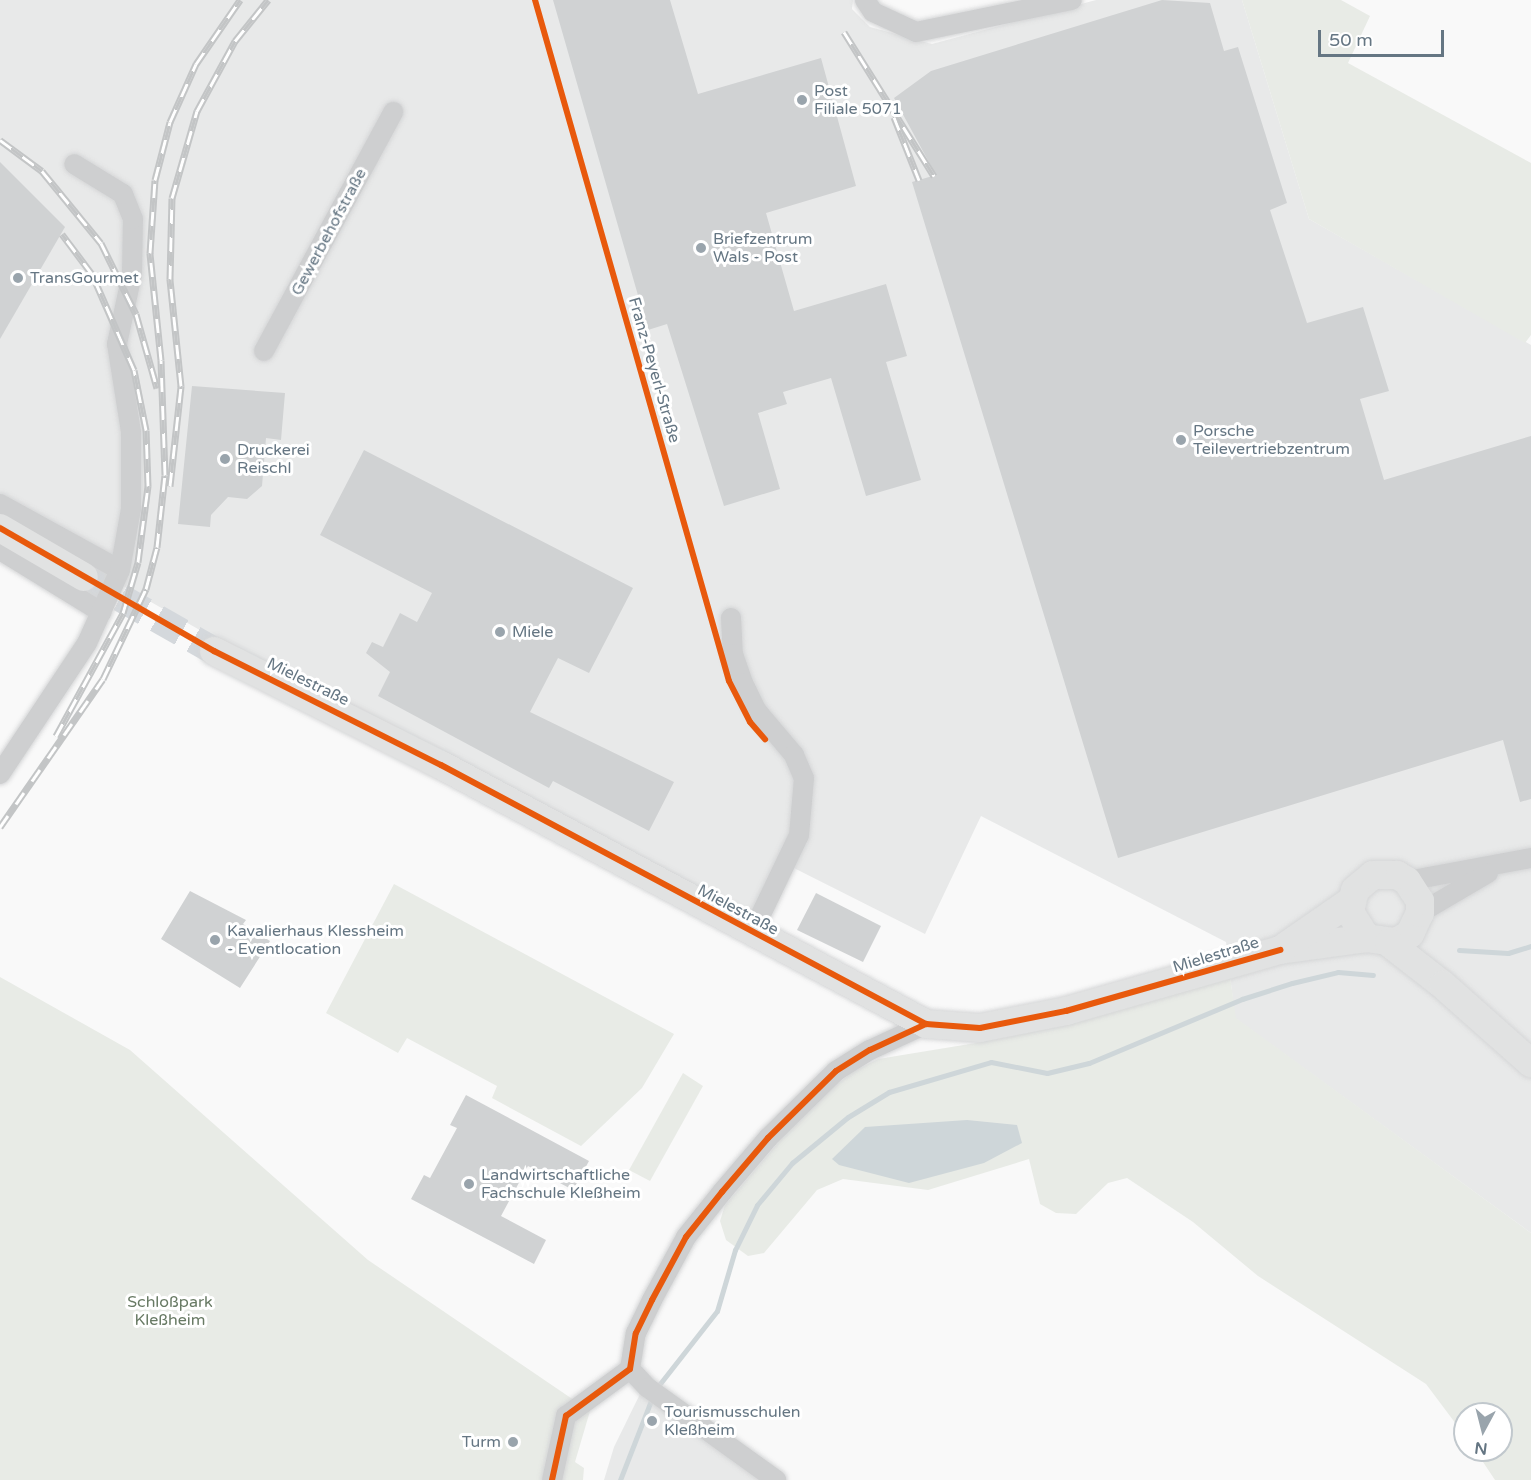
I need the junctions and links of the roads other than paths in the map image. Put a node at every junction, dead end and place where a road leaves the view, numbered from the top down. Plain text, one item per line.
1 (865, 0) edge
2 (1072, 0) edge
3 (393, 112) dead end
4 (74, 164) dead end
5 (264, 351) dead end
6 (0, 504) edge
7 (0, 528) edge
8 (0, 550) edge
9 (120, 570) junction
10 (84, 577) tunnel mouth
11 (101, 612) junction
12 (731, 618) dead end
13 (214, 651) tunnel mouth
14 (0, 774) edge
15 (1531, 858) edge
16 (1498, 867) junction
17 (1407, 881) junction
18 (1351, 901) junction
19 (1396, 932) junction
20 (752, 933) junction
21 (1280, 950) junction
22 (926, 1024) junction
23 (1531, 1063) edge
24 (630, 1369) junction
25 (552, 1480) edge
26 (776, 1480) edge

1 - 2 street
3 - 5 street, Gewerbehofstraße
4 - 9 street
6 - 9 street
7 - 10 street
8 - 11 street
9 - 11 street
11 - 14 street
12 - 20 street
13 - 20 street, Mielestraße
15 - 16 street
16 - 17 street
16 - 19 street
17 - 18 street, Mielestraße
17 - 19 street
18 - 19 street
18 - 21 street, Mielestraße
19 - 21 street, Mielestraße
19 - 23 street
20 - 22 street, Mielestraße
21 - 22 street, Mielestraße
22 - 24 street
24 - 25 street
24 - 26 street

